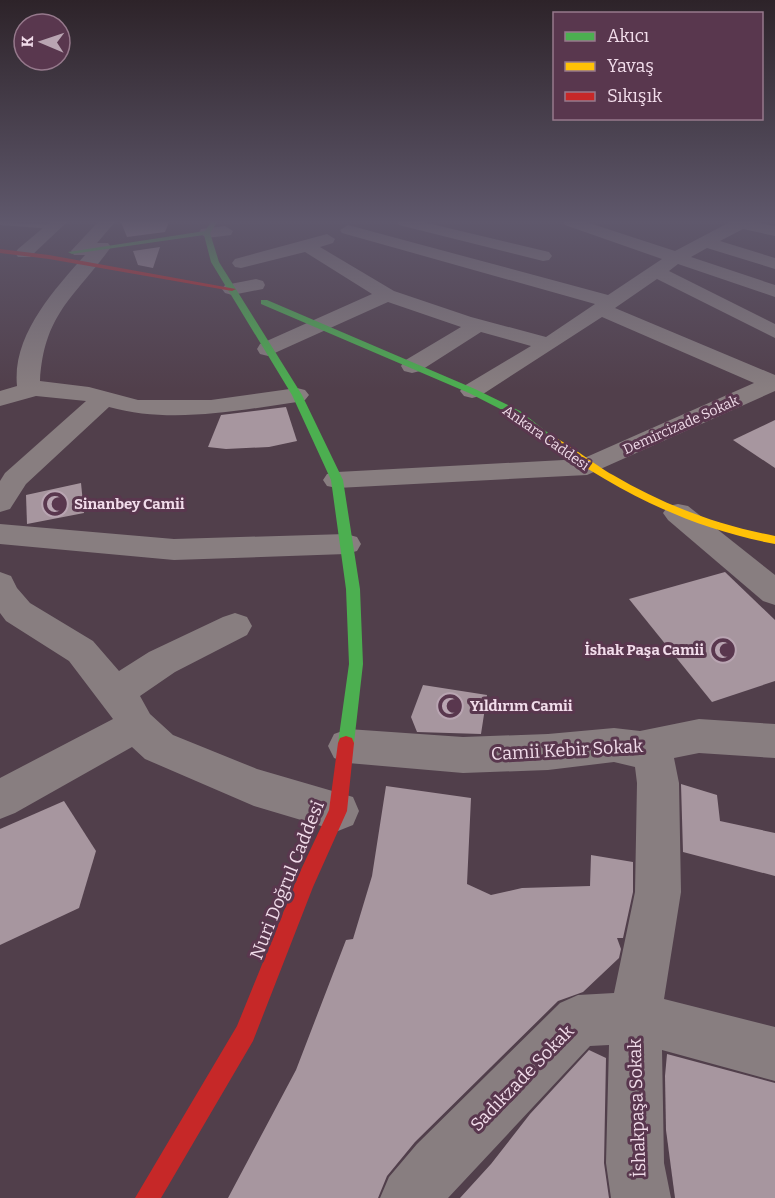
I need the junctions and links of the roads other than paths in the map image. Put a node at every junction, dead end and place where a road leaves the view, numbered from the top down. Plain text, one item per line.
1 (72, 278) edge
2 (187, 278) edge
3 (225, 278) edge
4 (250, 278) edge
5 (359, 278) edge
6 (512, 278) edge
7 (646, 278) edge
8 (670, 278) edge
9 (738, 278) edge
10 (744, 280) junction
11 (232, 289) junction
12 (775, 291) edge
13 (260, 294) junction
14 (387, 295) junction
15 (709, 298) junction
16 (605, 305) junction
17 (478, 325) junction
18 (322, 326) junction
19 (775, 332) edge
20 (549, 344) junction
21 (268, 349) junction
22 (412, 366) junction
23 (775, 383) edge
24 (36, 388) junction
25 (472, 391) junction
26 (297, 395) junction
27 (104, 398) junction
28 (0, 399) edge
29 (0, 465) edge
30 (29, 466) junction
31 (587, 467) junction
32 (338, 480) junction
33 (0, 503) edge
34 (678, 513) junction
35 (0, 534) edge
36 (775, 540) edge
37 (346, 544) junction
38 (0, 584) edge
39 (775, 593) edge
40 (235, 626) dead end
41 (115, 693) junction
42 (136, 726) junction
43 (775, 741) edge
44 (353, 746) junction
45 (640, 748) junction
46 (0, 799) edge
47 (338, 811) junction
48 (635, 1017) junction
49 (775, 1054) edge
50 (147, 1198) edge
51 (410, 1198) edge
52 (641, 1198) edge

1 - 24 street
2 - 11 main road
3 - 11 main road, Nuri Doğrul Caddesi
4 - 13 main road, Nuri Doğrul Caddesi
5 - 14 street
6 - 16 street
7 - 16 street
8 - 15 street
9 - 10 street
10 - 12 street
10 - 15 street
11 - 13 street
11 - 21 main road, Nuri Doğrul Caddesi
13 - 18 main road, Ankara Caddesi
13 - 21 main road, Nuri Doğrul Caddesi
14 - 17 street
14 - 18 street
15 - 19 street
16 - 20 street
16 - 23 street
17 - 20 street
17 - 22 street
18 - 21 street
18 - 22 main road, Ankara Caddesi
20 - 25 street
21 - 26 main road, Nuri Doğrul Caddesi
22 - 25 main road, Ankara Caddesi
23 - 31 street, Demircizade Sokak
24 - 27 street
24 - 28 street
25 - 31 main road, Ankara Caddesi
26 - 27 street
26 - 32 main road, Nuri Doğrul Caddesi
27 - 30 street
29 - 30 street
30 - 33 street
31 - 32 street
31 - 34 main road, Ankara Caddesi
32 - 37 main road, Nuri Doğrul Caddesi
34 - 36 main road
34 - 39 street, Ankara Caddesi
35 - 37 street
37 - 44 main road, Nuri Doğrul Caddesi
38 - 41 street
40 - 41 street
41 - 42 street
42 - 46 street
42 - 47 street
43 - 45 street, Camii Kebir Sokak
44 - 45 street, Camii Kebir Sokak
44 - 47 main road, Nuri Doğrul Caddesi
45 - 48 street
47 - 50 main road, Nuri Doğrul Caddesi
48 - 49 street, Sadıkzade Sokak
48 - 51 street, Sadıkzade Sokak
48 - 52 street, İshakpaşa Sokak

